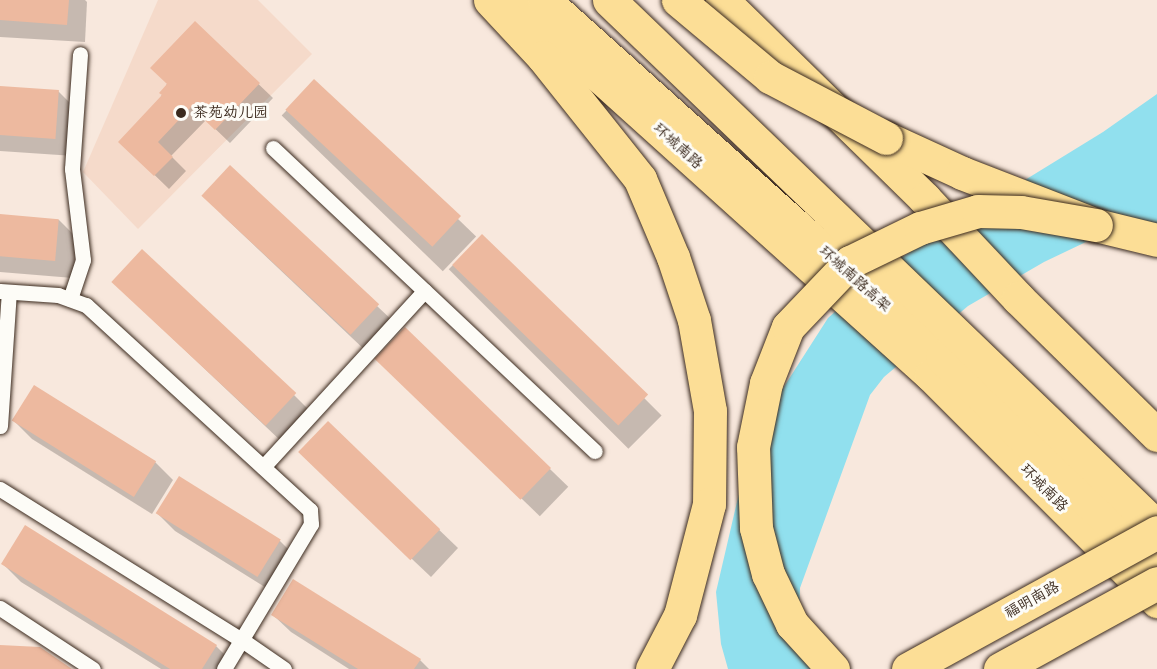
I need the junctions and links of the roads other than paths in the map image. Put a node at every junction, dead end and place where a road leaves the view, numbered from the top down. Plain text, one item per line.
1 (490, 0) edge
2 (515, 0) edge
3 (544, 0) edge
4 (609, 0) edge
5 (678, 0) edge
6 (722, 0) edge
7 (80, 54) dead end
8 (273, 148) dead end
9 (1096, 225) junction
10 (1157, 240) edge
11 (5, 291) edge
12 (424, 291) junction
13 (70, 299) junction
14 (0, 426) edge
15 (1157, 435) edge
16 (595, 451) dead end
17 (263, 467) junction
18 (0, 489) edge
19 (1157, 527) edge
20 (1157, 532) edge
21 (1157, 569) edge
22 (1157, 582) edge
23 (1157, 601) edge
24 (0, 608) edge
25 (242, 640) junction
26 (93, 669) edge
27 (224, 669) edge
28 (284, 669) edge
29 (652, 669) edge
30 (833, 669) edge
31 (908, 669) edge
32 (1000, 669) edge

1 - 29 main road
2 - 23 main road, 环城南路
3 - 21 main road, 环城南路高架, bridge
4 - 19 main road, 环城南路高架
5 - 9 main road, bridge
6 - 15 main road
7 - 13 lane
8 - 12 lane
9 - 10 main road
9 - 30 main road, bridge
11 - 13 lane
11 - 14 lane
12 - 16 lane
12 - 17 lane
13 - 17 lane
17 - 25 lane
18 - 25 lane
20 - 31 main road, 福明南路, bridge
22 - 32 main road, bridge
24 - 26 lane
25 - 27 lane
25 - 28 lane

